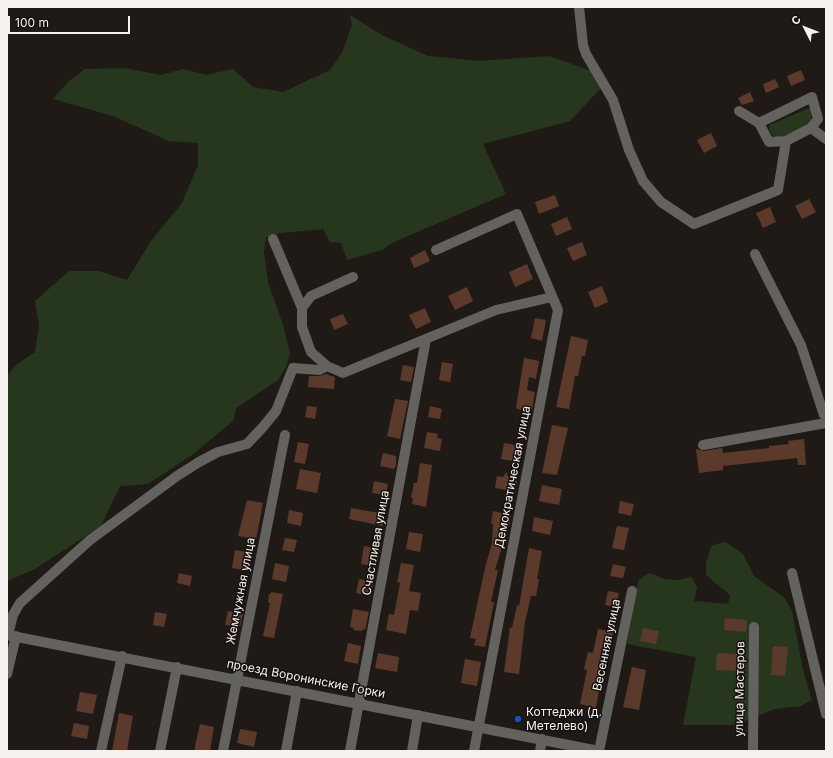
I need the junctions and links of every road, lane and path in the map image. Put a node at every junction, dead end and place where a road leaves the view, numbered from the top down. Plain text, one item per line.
1 (579, 7) edge
2 (739, 111) dead end
3 (759, 122) junction
4 (811, 128) junction
5 (826, 139) edge
6 (786, 141) junction
7 (273, 239) dead end
8 (436, 250) dead end
9 (754, 254) dead end
10 (353, 277) dead end
11 (552, 297) junction
12 (302, 308) junction
13 (426, 339) junction
14 (327, 366) junction
15 (826, 417) edge
16 (826, 423) edge
17 (284, 435) dead end
18 (704, 445) dead end
19 (792, 573) dead end
20 (632, 591) dead end
21 (754, 627) dead end
22 (10, 635) edge
23 (122, 656) junction
24 (177, 667) junction
25 (7, 674) edge
26 (237, 679) junction
27 (297, 691) junction
28 (359, 703) junction
29 (826, 714) edge
30 (418, 715) junction
31 (478, 727) junction
32 (542, 739) junction
33 (101, 751) edge
34 (160, 751) edge
35 (223, 751) edge
36 (286, 751) edge
37 (350, 751) edge
38 (412, 751) edge
39 (474, 751) edge
40 (540, 751) edge
41 (599, 751) edge
42 (753, 751) edge

1 - 6 street
2 - 3 street
3 - 4 street
3 - 6 street
4 - 5 street
4 - 6 street
7 - 12 street
8 - 11 street, Демократическая улица
9 - 15 street
10 - 12 street
11 - 13 street
11 - 31 street, Демократическая улица
12 - 14 street
13 - 14 street
13 - 28 street, Счастливая улица
14 - 22 street
16 - 18 street
17 - 26 street, Жемчужная улица
19 - 29 street
20 - 41 street, Весенняя улица
21 - 42 street, улица Мастеров
22 - 23 street, проезд Воронинские Горки
22 - 25 street
23 - 24 street, проезд Воронинские Горки
23 - 33 street
24 - 26 street, проезд Воронинские Горки
24 - 34 street
26 - 27 street, проезд Воронинские Горки
26 - 35 street, Жемчужная улица
27 - 28 street, проезд Воронинские Горки
27 - 36 street
28 - 30 street, проезд Воронинские Горки
28 - 37 street, Счастливая улица
30 - 31 street, проезд Воронинские Горки
30 - 38 street
31 - 32 street, проезд Воронинские Горки
31 - 39 street, Демократическая улица
32 - 40 street
32 - 41 street, проезд Воронинские Горки

